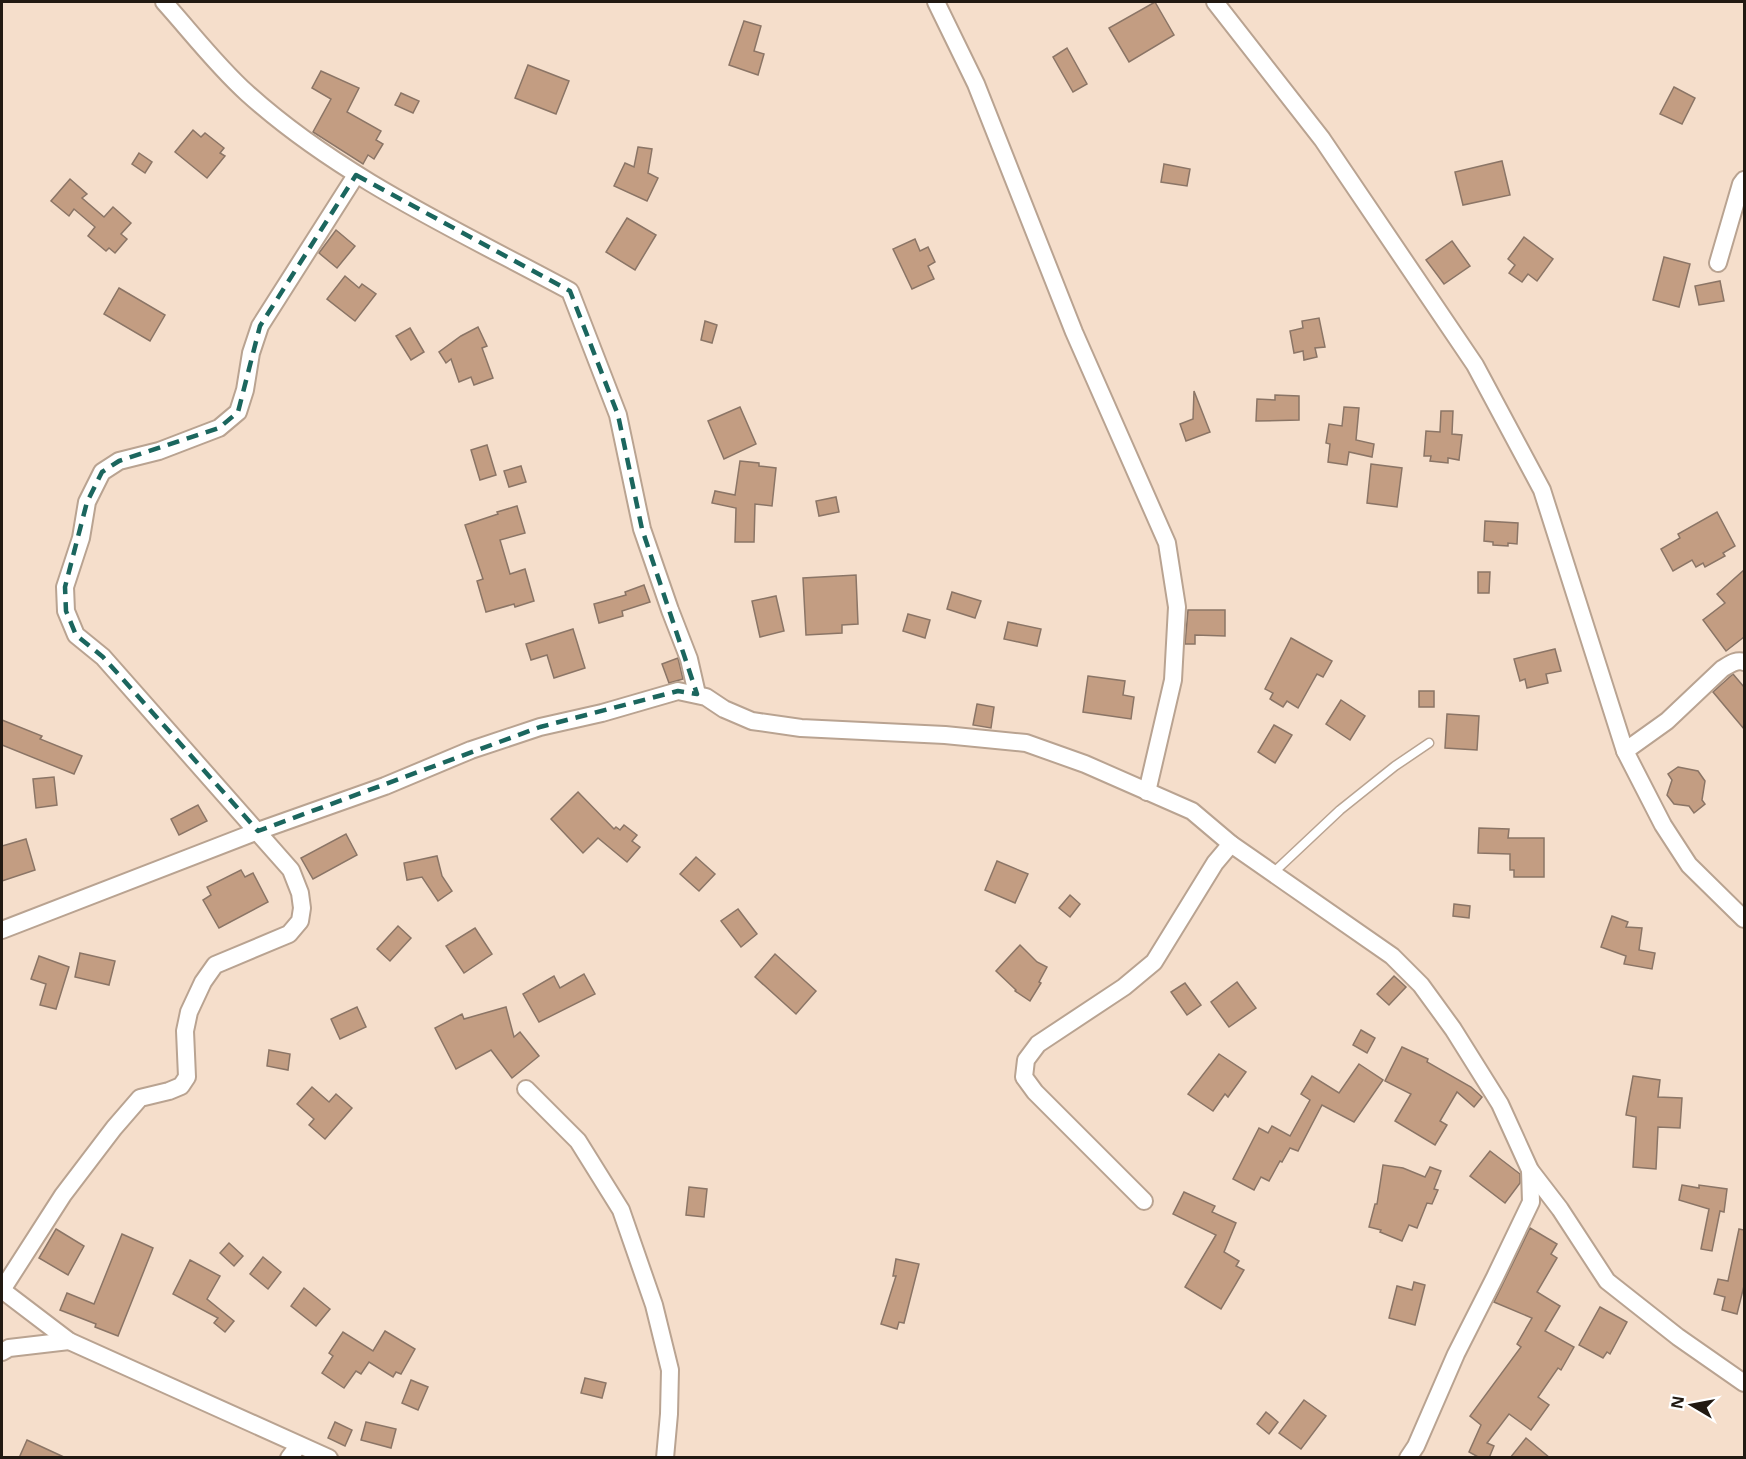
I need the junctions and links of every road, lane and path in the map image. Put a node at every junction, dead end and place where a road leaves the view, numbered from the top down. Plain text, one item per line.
1 (164, 2) edge
2 (936, 2) edge
3 (1215, 2) edge
4 (356, 176) junction
5 (1744, 180) edge
6 (1718, 263) dead end
7 (1744, 662) edge
8 (697, 694) junction
9 (1429, 743) dead end
10 (1626, 751) junction
11 (1147, 792) junction
12 (258, 831) junction
13 (1231, 844) junction
14 (1273, 873) junction
15 (1744, 919) edge
16 (2, 930) edge
17 (526, 1089) dead end
18 (1530, 1170) junction
19 (1144, 1201) dead end
20 (2, 1290) edge
21 (69, 1341) junction
22 (2, 1352) edge
23 (1744, 1383) edge
24 (294, 1451) edge
25 (328, 1458) edge
26 (665, 1458) edge
27 (1408, 1458) edge

1 - 4 street
2 - 11 street
3 - 10 street
4 - 8 street
4 - 12 street
5 - 6 street
7 - 10 street
8 - 11 street
8 - 12 street
9 - 14 lane
10 - 15 street
11 - 13 street
12 - 16 street
12 - 20 street
13 - 14 street
13 - 19 street
14 - 18 street
17 - 26 street
18 - 23 street
18 - 27 street
20 - 21 street
21 - 22 street
21 - 24 street
24 - 25 street

